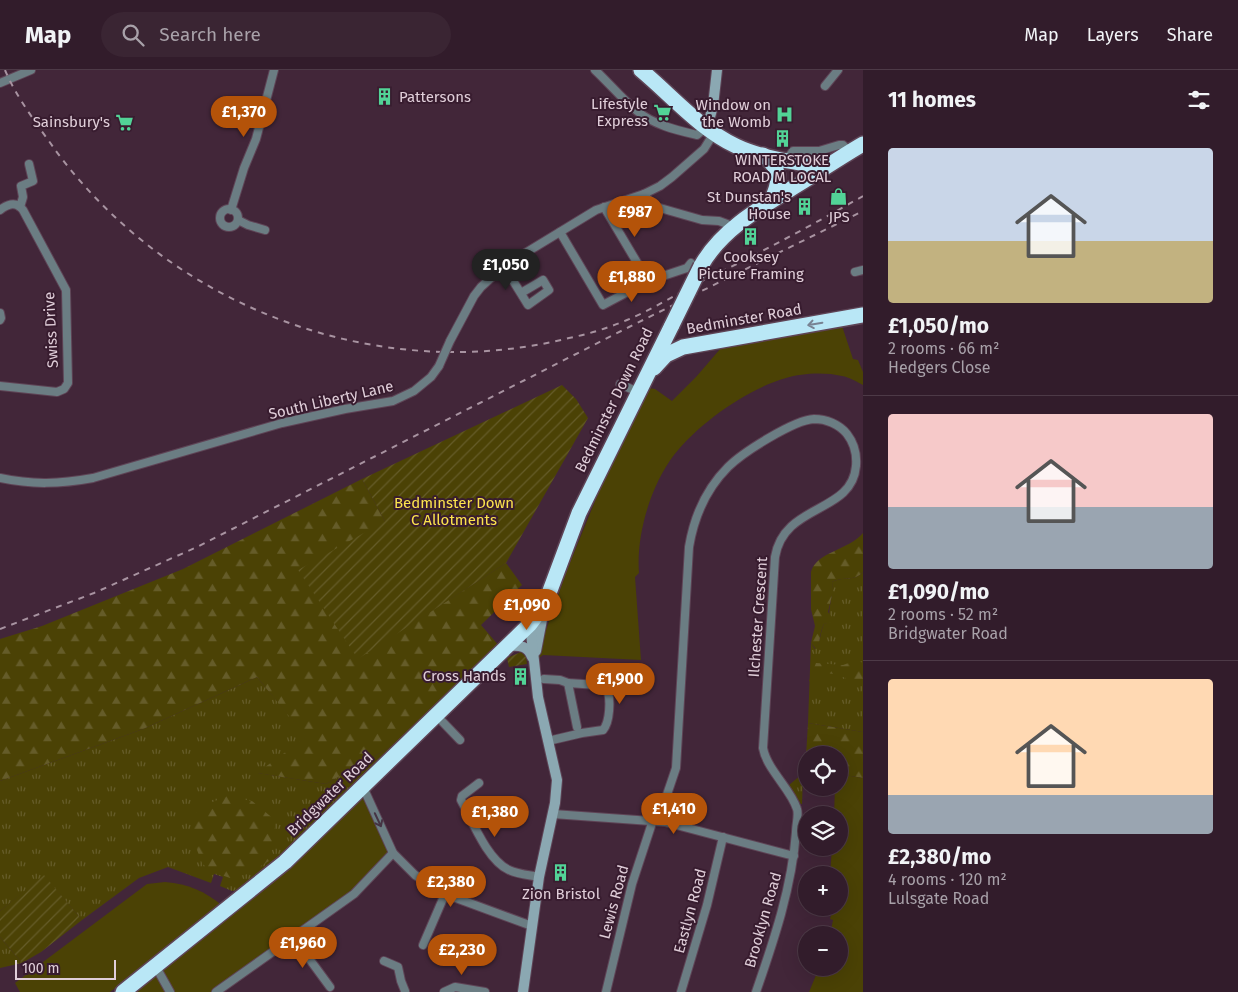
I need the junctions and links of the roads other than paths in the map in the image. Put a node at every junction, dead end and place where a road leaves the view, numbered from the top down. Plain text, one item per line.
1 (31, 70) edge
2 (274, 70) edge
3 (595, 70) edge
4 (641, 70) edge
5 (717, 70) edge
6 (838, 70) edge
7 (0, 83) edge
8 (825, 86) dead end
9 (709, 129) junction
10 (863, 144) edge
11 (850, 152) junction
12 (762, 154) junction
13 (786, 160) junction
14 (28, 164) dead end
15 (826, 166) junction
16 (644, 194) junction
17 (772, 199) junction
18 (20, 207) junction
19 (604, 207) junction
20 (0, 210) edge
21 (232, 210) junction
22 (238, 220) junction
23 (733, 229) junction
24 (265, 230) dead end
25 (560, 232) junction
26 (696, 265) junction
27 (504, 266) junction
28 (648, 281) junction
29 (521, 294) dead end
30 (0, 313) edge
31 (863, 314) edge
32 (0, 320) edge
33 (672, 325) junction
34 (683, 347) junction
35 (620, 384) dead end
36 (0, 386) edge
37 (640, 386) junction
38 (0, 478) edge
39 (545, 604) junction
40 (530, 624) junction
41 (509, 646) junction
42 (534, 662) junction
43 (544, 679) dead end
44 (568, 683) junction
45 (436, 715) junction
46 (576, 727) dead end
47 (460, 740) dead end
48 (548, 742) junction
49 (479, 783) dead end
50 (363, 787) junction
51 (553, 814) junction
52 (656, 821) junction
53 (723, 837) junction
54 (394, 853) junction
55 (794, 856) junction
56 (539, 877) junction
57 (445, 894) junction
58 (532, 926) junction
59 (294, 938) junction
60 (423, 946) dead end
61 (384, 961) dead end
62 (156, 967) junction
63 (330, 987) dead end
64 (124, 992) edge
65 (170, 992) edge
66 (216, 992) edge
67 (406, 992) edge
68 (444, 992) edge
69 (485, 992) edge
70 (523, 992) edge
71 (606, 992) edge
72 (681, 992) edge
73 (756, 992) edge

1 - 7 street
2 - 21 street
3 - 9 street
4 - 9 highway
5 - 9 street
6 - 8 street
9 - 12 highway
9 - 16 street, South Liberty Lane
10 - 11 highway, Bedminster Down Road
11 - 13 street
11 - 15 highway, Bedminster Down Road
12 - 13 highway
12 - 17 highway
13 - 15 highway
14 - 18 street
15 - 17 highway, Bedminster Down Road
16 - 19 street, South Liberty Lane
16 - 23 street
17 - 23 highway, Bedminster Down Road
18 - 20 street
18 - 36 street, Swiss Drive
19 - 25 street, South Liberty Lane
19 - 28 street
21 - 22 street
21 - 22 street
22 - 24 street
23 - 26 highway, Bedminster Down Road
25 - 27 street, South Liberty Lane
25 - 28 street
26 - 28 street
26 - 33 highway, Bedminster Down Road, bridge
27 - 29 street
27 - 38 street, South Liberty Lane, bridge
30 - 32 street
31 -> 34 highway, Bedminster Road
33 - 34 highway
33 - 37 highway, Bedminster Down Road
34 - 37 highway, Bedminster Road
35 - 37 street
37 - 39 highway, Bedminster Down Road
39 - 40 highway, Bridgwater Road
39 - 42 street
40 - 41 highway, Bridgwater Road
40 - 42 street
41 - 42 street
41 - 45 highway, Bridgwater Road
42 - 48 street
43 - 44 street
44 - 46 street
44 - 48 street
45 - 47 street
45 - 50 highway, Bridgwater Road
48 - 51 street
49 - 56 street
50 -> 54 street
50 - 62 highway, Bridgwater Road
51 - 52 street
51 - 56 street
52 - 53 street
52 - 55 street, Ilchester Crescent
52 - 71 street, Lewis Road
53 - 55 street
53 - 72 street, Eastlyn Road
54 - 57 street
54 - 59 street
55 - 73 street, Brooklyn Road
56 - 58 street
57 - 58 street
57 - 60 street
58 - 70 street
59 - 63 street
59 - 66 street
61 - 67 street
62 - 64 highway, Bridgwater Road
62 - 65 street
68 - 69 street

